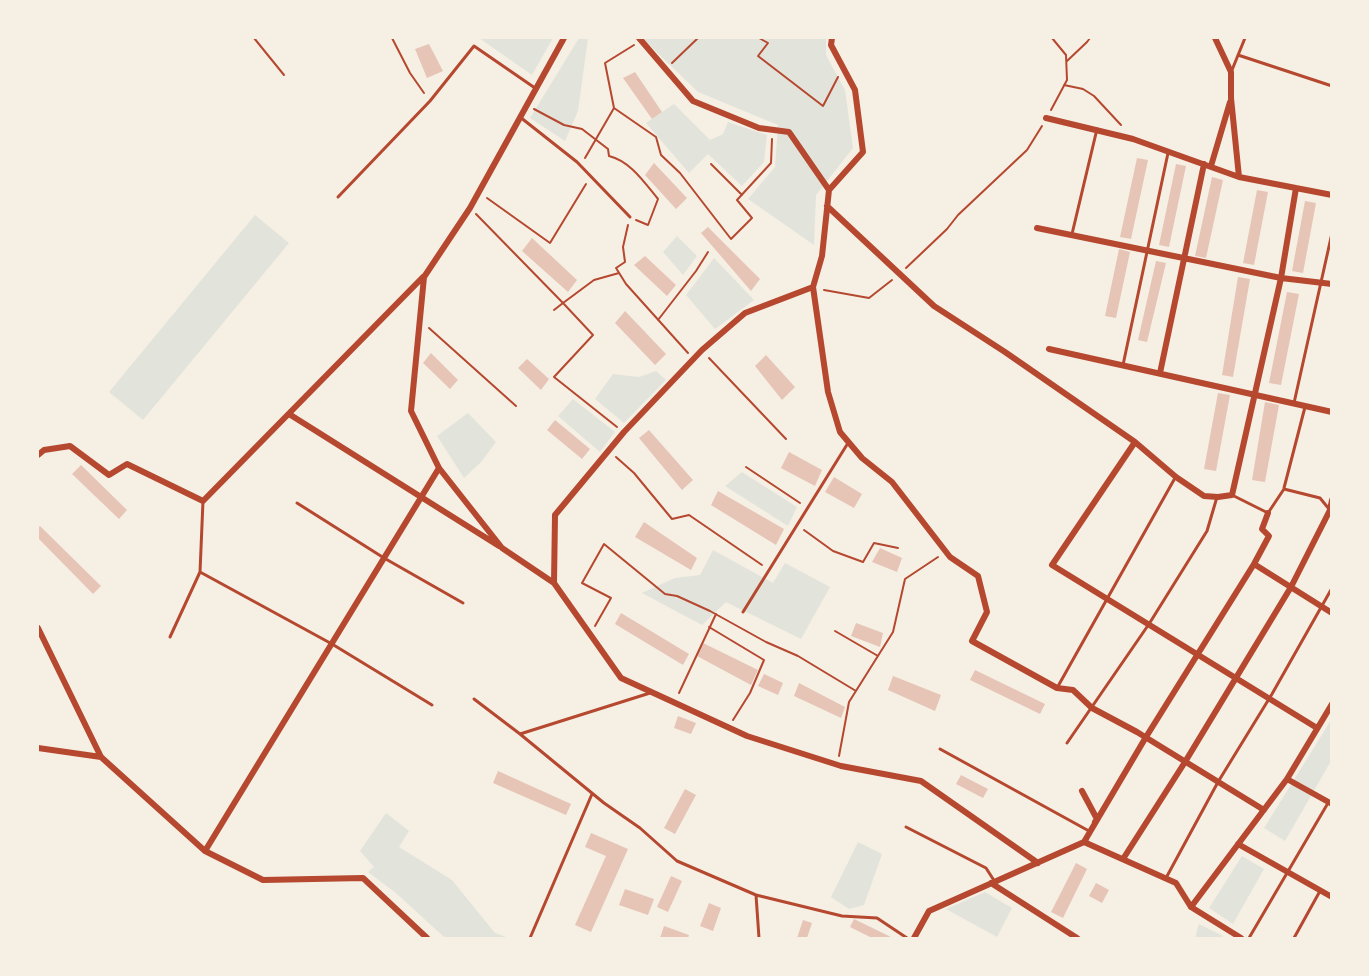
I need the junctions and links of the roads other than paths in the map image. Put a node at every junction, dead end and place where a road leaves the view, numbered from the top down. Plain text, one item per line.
1 (564, 38) edge
2 (832, 38) edge
3 (1215, 38) edge
4 (1245, 38) edge
5 (640, 39) edge
6 (1238, 55) junction
7 (1231, 72) junction
8 (1332, 86) edge
9 (536, 89) junction
10 (1231, 98) junction
11 (520, 117) junction
12 (1046, 118) road end
13 (1097, 129) junction
14 (1168, 150) junction
15 (1208, 165) junction
16 (1239, 177) junction
17 (1296, 188) junction
18 (828, 190) junction
19 (1332, 195) edge
20 (338, 197) dead end
21 (827, 207) junction
22 (630, 217) dead end
23 (1037, 228) dead end
24 (1332, 232) edge
25 (1072, 236) junction
26 (1148, 251) junction
27 (1184, 258) junction
28 (424, 277) junction
29 (1281, 278) junction
30 (1322, 282) junction
31 (1332, 284) edge
32 (813, 287) junction
33 (1049, 349) dead end
34 (1123, 365) junction
35 (1160, 373) junction
36 (1255, 394) junction
37 (1294, 404) junction
38 (1305, 405) junction
39 (1332, 412) edge
40 (289, 414) junction
41 (849, 442) junction
42 (1135, 442) junction
43 (38, 455) edge
44 (439, 468) junction
45 (1176, 477) junction
46 (1284, 489) junction
47 (1232, 495) junction
48 (1218, 497) junction
49 (421, 498) junction
50 (1332, 500) edge
51 (203, 501) junction
52 (297, 503) dead end
53 (1331, 511) edge
54 (1269, 513) junction
55 (502, 548) junction
56 (384, 558) junction
57 (1254, 564) junction
58 (200, 572) junction
59 (554, 583) junction
60 (1291, 587) junction
61 (1332, 588) edge
62 (1108, 599) junction
63 (463, 603) dead end
64 (1322, 607) junction
65 (743, 612) dead end
66 (1332, 613) edge
67 (1149, 624) junction
68 (38, 628) edge
69 (170, 636) dead end
70 (332, 644) junction
71 (1197, 654) junction
72 (1235, 677) junction
73 (1057, 688) junction
74 (652, 692) junction
75 (1269, 698) junction
76 (474, 699) dead end
77 (432, 705) dead end
78 (1092, 708) junction
79 (1330, 708) edge
80 (1317, 728) junction
81 (520, 734) junction
82 (1146, 737) junction
83 (1067, 743) dead end
84 (38, 748) edge
85 (940, 749) dead end
86 (101, 756) junction
87 (1185, 762) junction
88 (1287, 779) junction
89 (1218, 782) junction
90 (1082, 791) dead end
91 (592, 793) junction
92 (1330, 803) edge
93 (1264, 810) junction
94 (906, 827) dead end
95 (1090, 832) junction
96 (1084, 842) junction
97 (1238, 844) junction
98 (205, 851) junction
99 (1123, 859) junction
100 (1038, 863) junction
101 (1287, 872) junction
102 (1166, 879) junction
103 (993, 882) junction
104 (1320, 891) junction
105 (756, 895) junction
106 (1332, 897) edge
107 (1191, 907) junction
108 (427, 939) edge
109 (530, 939) edge
110 (759, 939) edge
111 (908, 939) edge
112 (914, 939) edge
113 (1077, 939) edge
114 (1241, 939) edge
115 (1249, 939) edge
116 (1294, 939) edge

1 - 9 street
2 - 18 street
3 - 7 street
4 - 6 lane
5 - 18 street
6 - 7 lane
6 - 8 lane
7 - 10 street
9 - 11 street
9 - 20 lane
10 - 15 street
10 - 16 street
11 - 22 lane
11 - 28 street
12 - 13 street
13 - 14 street
13 - 25 lane
14 - 15 street
14 - 26 lane
15 - 16 street
15 - 27 street
16 - 17 street
17 - 19 street
17 - 29 street
18 - 21 street
21 - 32 street
21 - 42 street
23 - 25 street
24 - 30 lane
25 - 26 street
26 - 27 street
26 - 34 lane
27 - 29 street
27 - 35 street
28 - 40 street
28 - 44 street
29 - 30 street
29 - 36 street
30 - 31 street
30 - 37 lane
32 - 41 street
32 - 59 street
33 - 34 street
34 - 35 street
35 - 36 street
36 - 37 street
36 - 47 street
37 - 38 street
38 - 39 street
38 - 46 lane
40 - 49 street
40 - 51 street
41 - 65 lane
41 - 73 street
42 - 45 street
42 - 62 street
43 - 51 street
44 - 49 street
44 - 55 street
45 - 48 street
45 - 62 lane
46 - 53 lane
46 - 54 lane
47 - 48 street
47 - 54 lane
48 - 67 lane
49 - 55 street
49 - 56 street
50 - 53 street
51 - 58 lane
52 - 56 lane
53 - 60 street
54 - 57 street
55 - 59 street
56 - 63 lane
56 - 70 street
57 - 60 street
57 - 71 street
58 - 69 lane
58 - 70 lane
59 - 74 street
60 - 64 street
60 - 72 street
61 - 64 lane
62 - 67 street
62 - 73 lane
64 - 66 street
64 - 75 lane
67 - 71 street
67 - 78 lane
68 - 86 street
70 - 77 lane
70 - 98 street
71 - 72 street
71 - 82 street
72 - 75 street
72 - 87 street
73 - 78 street
74 - 81 lane
74 - 100 street
75 - 80 street
75 - 89 lane
76 - 81 lane
78 - 82 street
78 - 83 lane
79 - 80 street
80 - 88 street
81 - 91 lane
82 - 87 street
82 - 96 street
84 - 86 street
85 - 95 lane
86 - 98 street
87 - 89 street
87 - 99 street
88 - 92 street
88 - 93 street
89 - 93 street
89 - 102 lane
90 - 95 street
91 - 105 lane
91 - 109 lane
92 - 101 lane
93 - 97 street
94 - 103 lane
95 - 96 street
96 - 99 street
96 - 100 street
97 - 101 street
97 - 107 street
98 - 108 street
99 - 102 street
100 - 103 street
101 - 104 street
101 - 115 lane
102 - 107 street
103 - 112 street
103 - 113 street
104 - 106 street
104 - 116 lane
105 - 110 lane
105 - 111 lane
107 - 114 street

